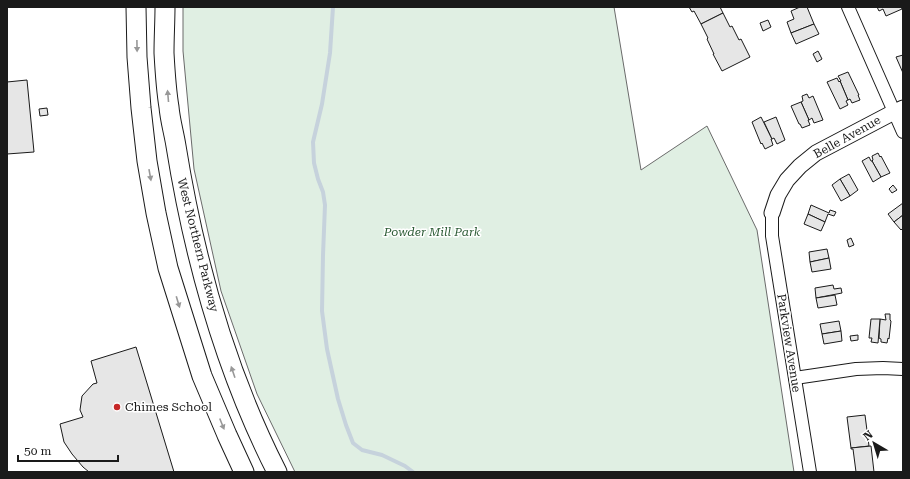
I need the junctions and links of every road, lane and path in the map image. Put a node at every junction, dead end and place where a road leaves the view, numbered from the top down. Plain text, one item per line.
1 (136, 7) edge
2 (165, 7) edge
3 (848, 7) edge
4 (898, 110) edge
5 (903, 132) edge
6 (772, 214) joint
7 (903, 369) edge
8 (795, 378) junction
9 (244, 472) edge
10 (277, 472) edge
11 (810, 472) edge

1 -> 9 main road
10 -> 2 main road, West Northern Parkway
3 - 4 street
4 - 5 street
4 - 6 street, Belle Avenue
6 - 8 street, Parkview Avenue
7 - 8 street
8 - 11 street, Parkview Avenue

